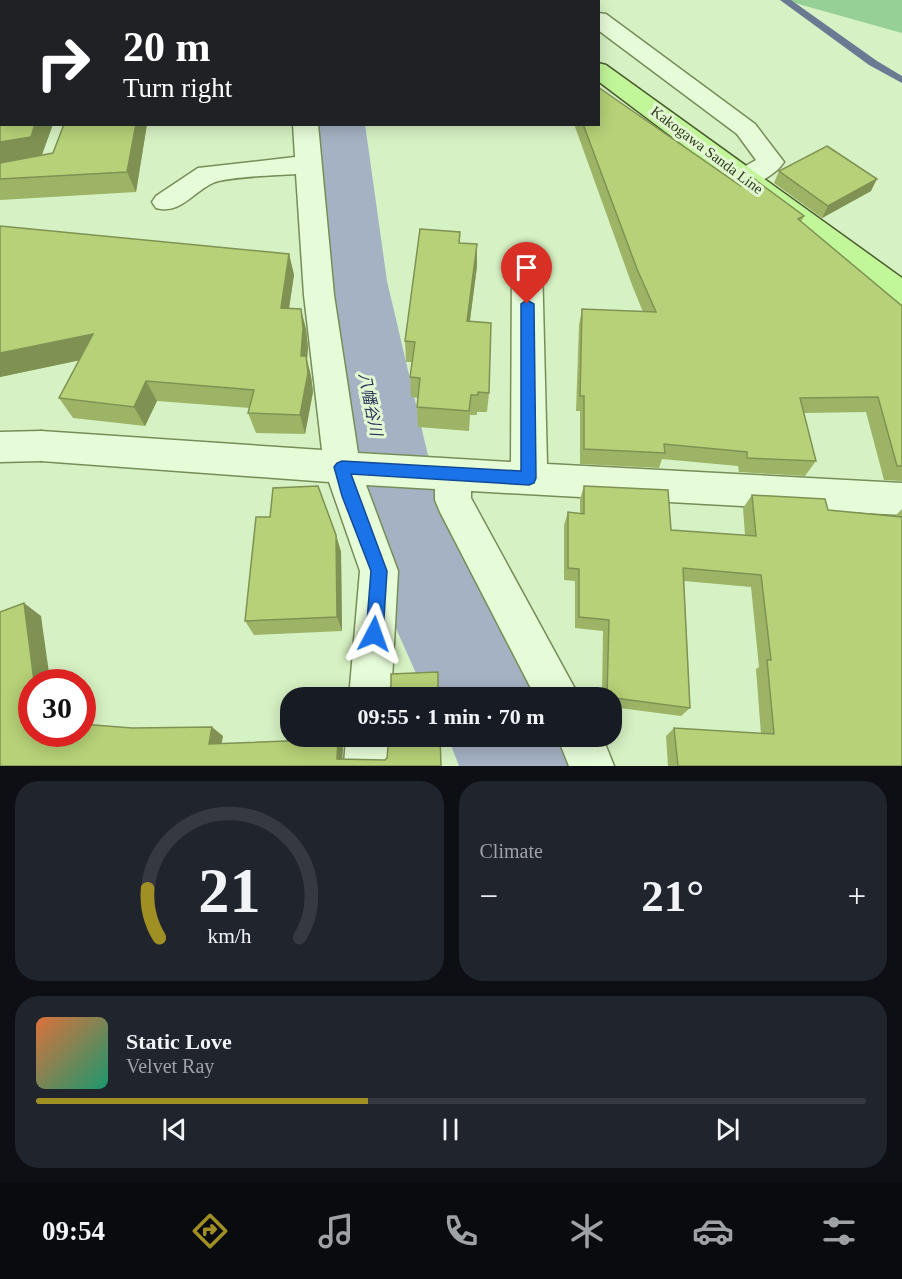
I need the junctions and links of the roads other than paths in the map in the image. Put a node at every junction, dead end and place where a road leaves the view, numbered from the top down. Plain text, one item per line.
1 (600, 20) edge
2 (600, 71) edge
3 (306, 126) edge
4 (309, 164) junction
5 (744, 178) junction
6 (166, 202) dead end
7 (527, 262) dead end
8 (902, 294) edge
9 (0, 447) edge
10 (342, 467) junction
11 (453, 475) junction
12 (529, 478) junction
13 (902, 499) edge
14 (371, 687) edge
15 (552, 687) edge
16 (367, 747) edge
17 (584, 747) edge
18 (366, 766) edge
19 (592, 766) edge

1 - 5 street
2 - 5 main road, Kakogawa Sanda Line
3 - 4 street
4 - 6 street
4 - 10 street
5 - 8 main road, Kakogawa Sanda Line
7 - 12 street
9 - 10 street
10 - 11 street
10 - 14 street
11 - 12 street
11 - 15 street
12 - 13 street
16 - 18 street
17 - 19 street

